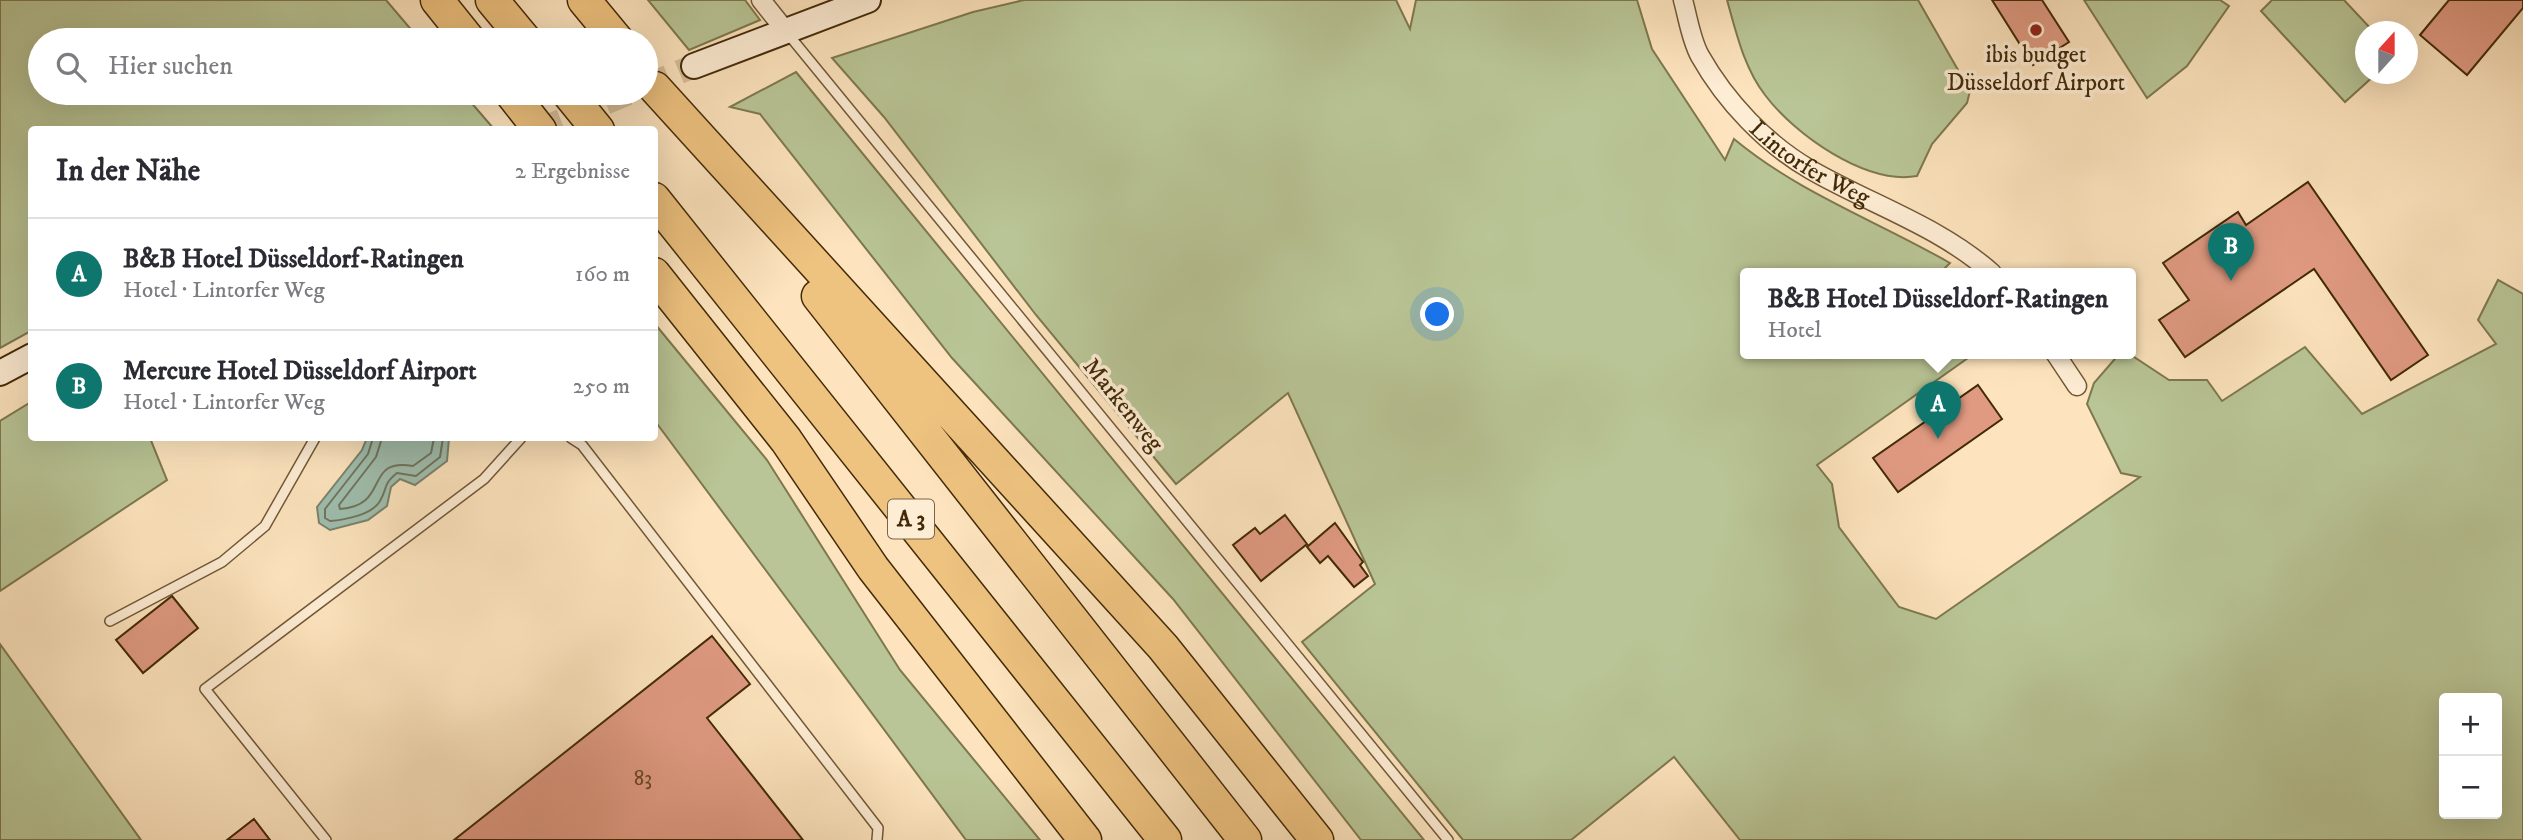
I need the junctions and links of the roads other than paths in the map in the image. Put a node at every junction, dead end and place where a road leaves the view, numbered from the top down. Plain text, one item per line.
1 (437, 0) edge
2 (492, 0) edge
3 (584, 0) edge
4 (761, 0) edge
5 (868, 0) edge
6 (1683, 0) edge
7 (459, 28) edge
8 (515, 28) edge
9 (607, 28) edge
10 (785, 30) junction
11 (694, 66) tunnel mouth
12 (658, 91) edge
13 (658, 92) edge
14 (520, 105) edge
15 (578, 105) edge
16 (537, 126) edge
17 (595, 126) edge
18 (658, 204) edge
19 (1986, 268) edge
20 (658, 279) edge
21 (28, 358) edge
22 (2059, 359) edge
23 (0, 373) edge
24 (2077, 386) dead end
25 (313, 441) edge
26 (518, 441) edge
27 (574, 441) edge
28 (110, 621) dead end
29 (326, 840) edge
30 (877, 840) edge
31 (1085, 840) edge
32 (1165, 840) edge
33 (1245, 840) edge
34 (1317, 840) edge
35 (1448, 840) edge

1 - 7 highway
2 - 8 highway
3 - 9 highway
4 - 10 street, Markenweg
5 - 10 main road
6 - 19 street, Lintorfer Weg
10 - 11 main road
10 - 35 lane, Markenweg
12 - 34 highway
13 - 33 highway, A 3
14 - 16 highway
15 - 17 highway
18 - 32 highway, A 3
20 - 31 highway
21 - 23 main road
22 - 24 street
25 - 28 lane
26 - 29 lane
27 - 30 lane

